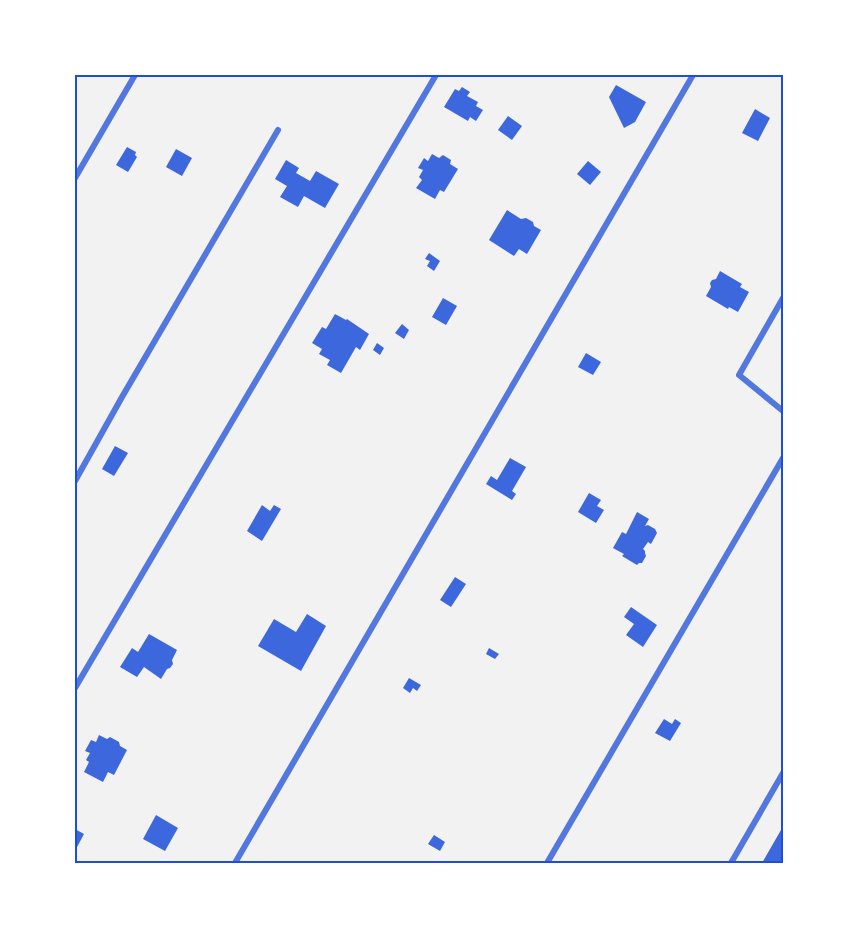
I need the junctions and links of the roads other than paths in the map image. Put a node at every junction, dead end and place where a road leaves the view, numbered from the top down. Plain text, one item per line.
1 (135, 75) edge
2 (436, 75) edge
3 (693, 75) edge
4 (278, 130) dead end
5 (75, 178) edge
6 (783, 298) edge
7 (783, 411) edge
8 (783, 458) edge
9 (75, 480) edge
10 (75, 688) edge
11 (783, 773) edge
12 (235, 863) edge
13 (547, 863) edge
14 (731, 863) edge

1 - 5 street
2 - 10 street
3 - 12 street
4 - 9 street
6 - 7 street
8 - 13 street
11 - 14 street

